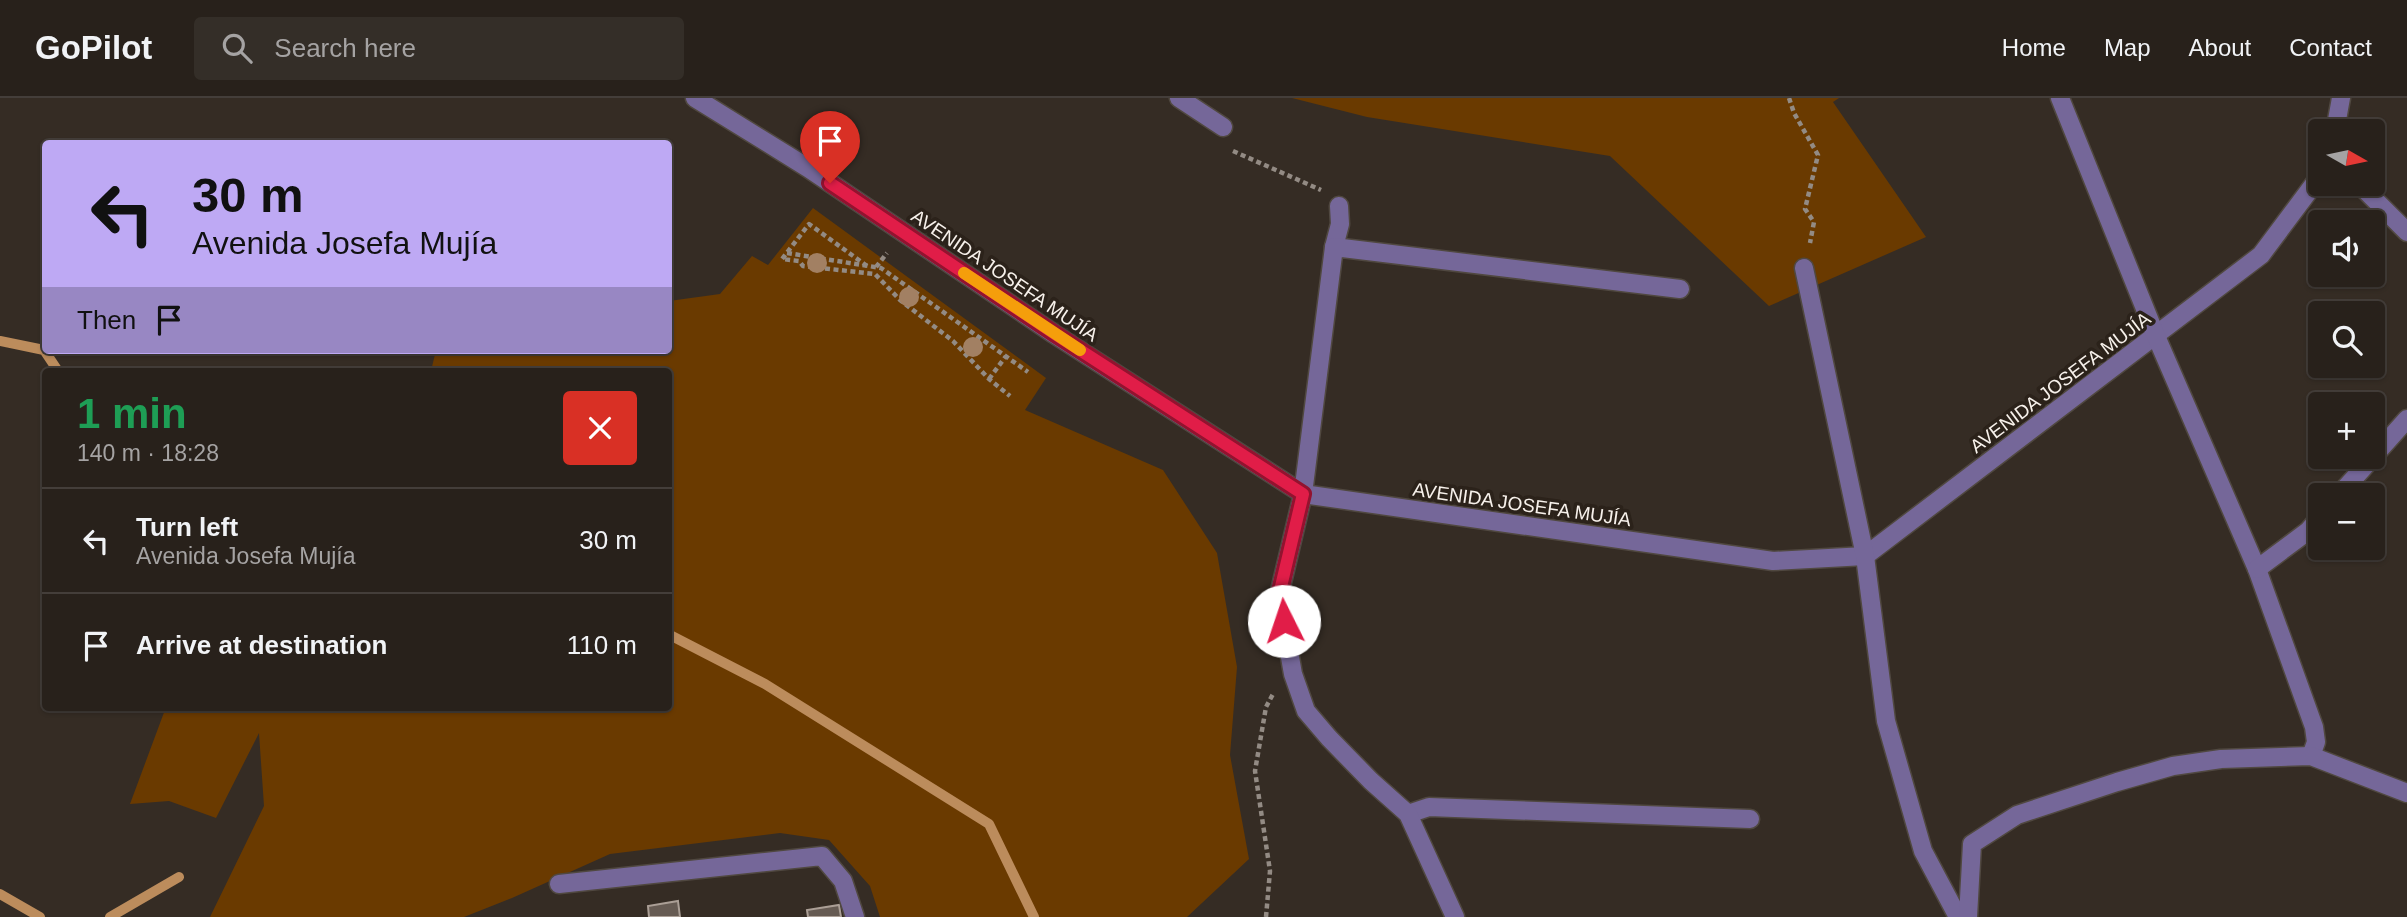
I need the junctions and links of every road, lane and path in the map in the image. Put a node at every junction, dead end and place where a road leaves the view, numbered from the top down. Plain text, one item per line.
1 (695, 98) edge
2 (1180, 98) edge
3 (1789, 98) edge
4 (2060, 98) edge
5 (2341, 98) edge
6 (2337, 119) edge
7 (1223, 127) joint
8 (2308, 192) edge
9 (2371, 196) edge
10 (1339, 206) joint
11 (2407, 232) edge
12 (1334, 247) junction
13 (788, 253) junction
14 (887, 253) dead end
15 (867, 266) junction
16 (876, 267) junction
17 (1804, 268) joint
18 (1680, 289) dead end
19 (2156, 336) junction
20 (1006, 356) junction
21 (1028, 372) dead end
22 (989, 379) junction
23 (1010, 396) dead end
24 (2407, 419) edge
25 (2350, 483) edge
26 (1303, 494) junction
27 (2308, 531) edge
28 (1865, 556) junction
29 (2257, 569) junction
30 (1293, 674) junction
31 (2311, 756) junction
32 (2407, 793) edge
33 (1408, 814) junction
34 (1750, 819) dead end
35 (559, 884) dead end
36 (855, 917) edge
37 (1266, 917) edge
38 (1455, 917) edge
39 (1958, 917) edge
40 (1968, 917) edge

1 - 26 street, AVENIDA JOSEFA MUJÍA
2 - 7 street
3 - 17 path
4 - 19 street
5 - 6 street
7 - 10 path
8 - 19 street, AVENIDA JOSEFA MUJÍA
9 - 11 street
10 - 12 street
12 - 18 street
12 - 26 street
13 - 15 path
13 - 15 path
13 - 22 path
14 - 16 path
15 - 16 path
16 - 20 path
17 - 28 street
19 - 28 street, AVENIDA JOSEFA MUJÍA
19 - 29 street
20 - 21 path
20 - 22 path
22 - 23 path
24 - 25 street
26 - 28 street, AVENIDA JOSEFA MUJÍA
26 - 30 street
27 - 29 street
28 - 39 street
29 - 31 street
30 - 33 street
30 - 37 path
31 - 32 street
31 - 40 street
33 - 34 street
33 - 38 street
35 - 36 street

